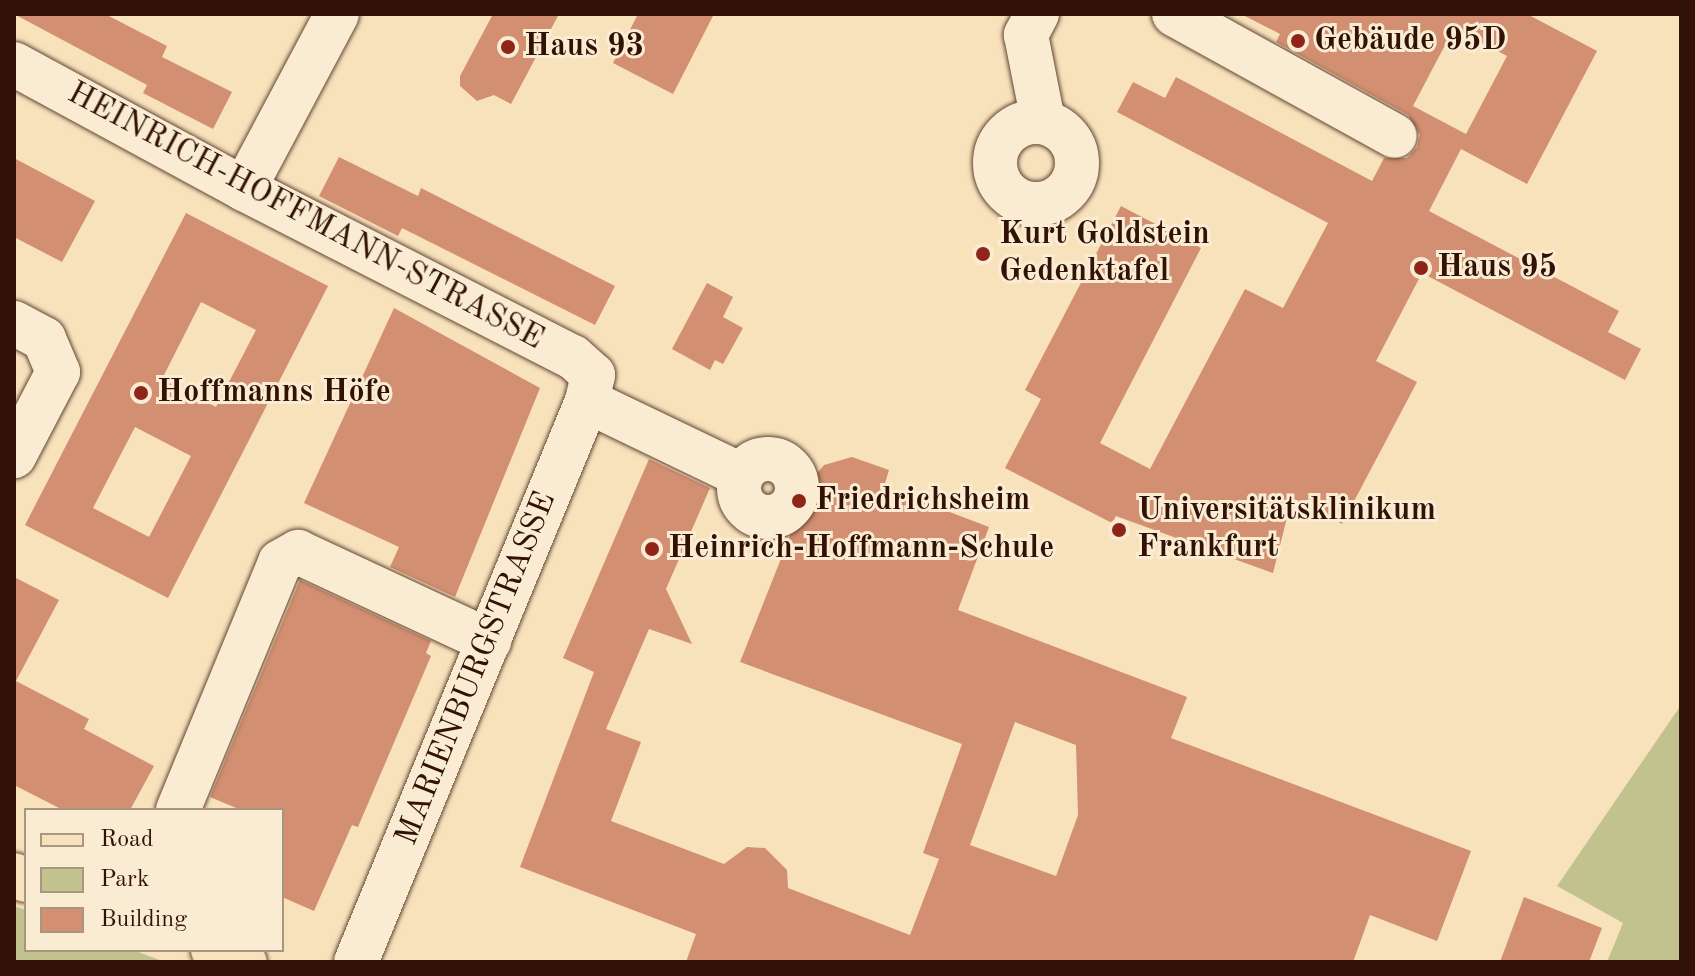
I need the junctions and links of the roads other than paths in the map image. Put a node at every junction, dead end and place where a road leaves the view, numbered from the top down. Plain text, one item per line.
1 (337, 14) edge
2 (1037, 14) edge
3 (1174, 14) edge
4 (14, 64) edge
5 (1043, 121) dead end
6 (1395, 136) dead end
7 (244, 189) junction
8 (14, 323) edge
9 (590, 388) junction
10 (14, 456) edge
11 (741, 475) dead end
12 (489, 641) junction
13 (179, 808) edge
14 (218, 952) edge
15 (245, 962) edge
16 (356, 962) edge

1 - 7 street
2 - 5 street
3 - 6 street
4 - 7 street, HEINRICH-HOFFMANN-STRASSE
7 - 9 street, HEINRICH-HOFFMANN-STRASSE
8 - 10 street
9 - 11 street, HEINRICH-HOFFMANN-STRASSE
9 - 12 street, MARIENBURGSTRASSE
12 - 13 street
12 - 16 street, MARIENBURGSTRASSE
14 - 15 main road

